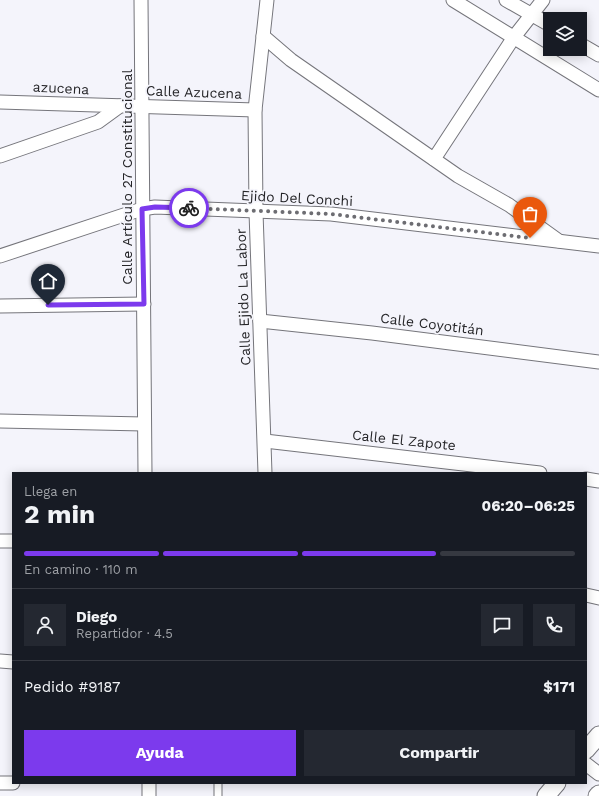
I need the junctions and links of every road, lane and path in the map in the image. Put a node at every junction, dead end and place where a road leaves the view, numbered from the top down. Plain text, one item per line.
1 (142, 0) edge
2 (267, 0) edge
3 (453, 0) edge
4 (506, 0) edge
5 (543, 0) edge
6 (533, 15) junction
7 (543, 21) edge
8 (263, 36) junction
9 (514, 37) junction
10 (587, 48) edge
11 (599, 55) edge
12 (599, 90) edge
13 (0, 102) edge
14 (120, 106) junction
15 (144, 106) junction
16 (255, 110) junction
17 (0, 156) edge
18 (434, 159) junction
19 (142, 209) junction
20 (256, 212) junction
21 (560, 242) junction
22 (599, 246) edge
23 (0, 256) edge
24 (144, 304) junction
25 (0, 306) edge
26 (260, 321) junction
27 (599, 362) edge
28 (0, 421) edge
29 (144, 424) junction
30 (265, 441) junction
31 (145, 472) edge
32 (266, 472) edge
33 (531, 472) edge
34 (587, 479) edge
35 (599, 481) edge
36 (0, 541) edge
37 (12, 541) edge
38 (587, 595) edge
39 (599, 598) edge
40 (0, 661) edge
41 (12, 662) edge
42 (599, 735) edge
43 (587, 749) edge
44 (587, 765) edge
45 (599, 774) edge
46 (12, 782) edge
47 (0, 783) edge
48 (149, 784) edge
49 (218, 784) edge
50 (556, 784) edge
51 (149, 796) edge
52 (218, 796) edge
53 (546, 796) edge

1 - 15 street, Calle Artículo 27 Constitucional
2 - 8 street, Calle Ejido La Labor
3 - 9 street
4 - 6 street
5 - 6 street
6 - 7 street
6 - 9 street
8 - 16 street, Calle Ejido La Labor
8 - 18 street
9 - 12 street
9 - 18 street
10 - 11 street
13 - 14 street, azucena
14 - 15 street, Calle Azucena
14 - 17 street
15 - 16 street, Calle Azucena
15 - 19 street, Calle Artículo 27 Constitucional
16 - 20 street, Calle Ejido La Labor
18 - 21 street
19 - 20 street, Ejido Del Conchi
19 - 23 street, Ejido Del Conchi
19 - 24 street, Calle Artículo 27 Constitucional
20 - 21 street, Ejido Del Conchi
20 - 26 street, Calle Ejido La Labor
21 - 22 street, Ejido Del Conchi
24 - 25 street
24 - 29 street, Calle Artículo 27 Constitucional
26 - 27 street, Calle Coyotitán
26 - 30 street, Calle Ejido La Labor
28 - 29 street
29 - 31 street, Calle Artículo 27 Constitucional
30 - 32 street, Calle Ejido La Labor
30 - 33 street, Calle El Zapote
34 - 35 street
36 - 37 street
38 - 39 street
40 - 41 street
42 - 43 street
44 - 45 street
46 - 47 street
48 - 51 street
49 - 52 lane
50 - 53 street

